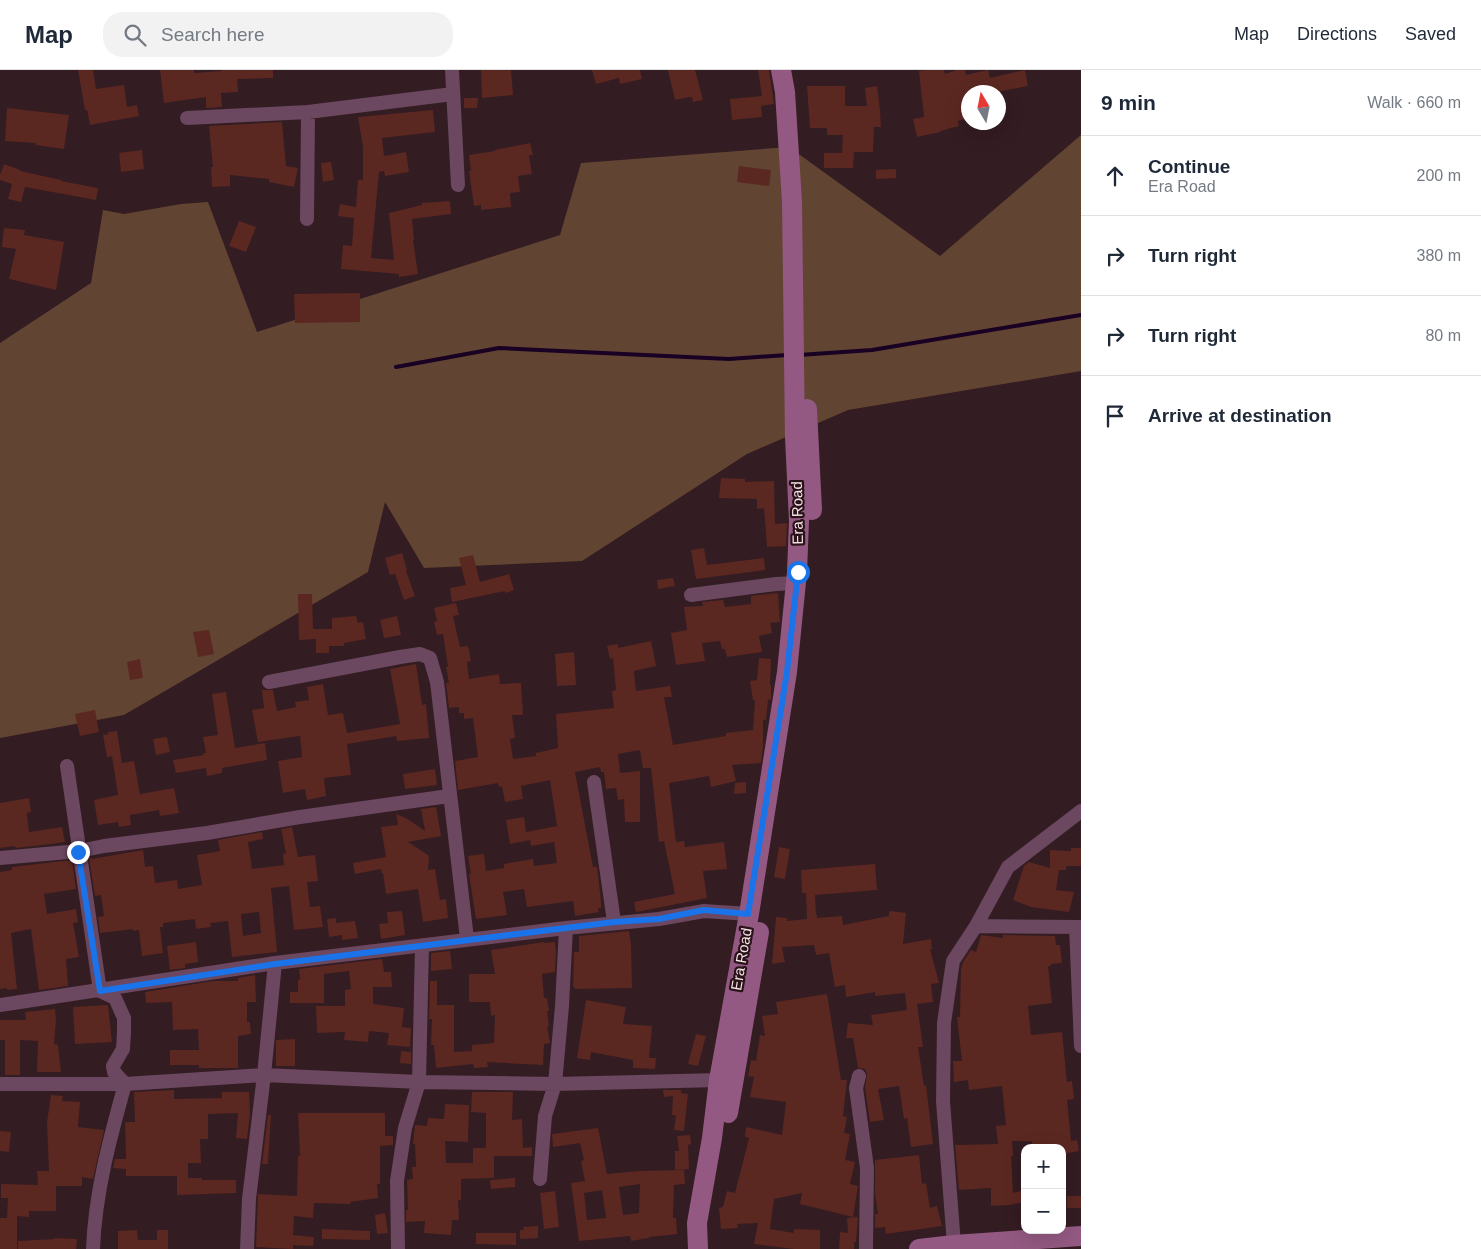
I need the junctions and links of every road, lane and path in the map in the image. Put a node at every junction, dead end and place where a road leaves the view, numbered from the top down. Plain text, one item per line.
1 (452, 70) edge
2 (781, 70) edge
3 (794, 70) edge
4 (453, 94) junction
5 (308, 112) junction
6 (187, 118) dead end
7 (796, 182) junction
8 (458, 185) dead end
9 (307, 219) dead end
10 (799, 371) junction
11 (796, 583) junction
12 (691, 595) dead end
13 (269, 682) dead end
14 (66, 766) dead end
15 (594, 782) dead end
16 (449, 796) junction
17 (1081, 811) edge
18 (78, 852) junction
19 (0, 858) edge
20 (748, 914) junction
21 (614, 922) junction
22 (976, 926) junction
23 (1078, 927) edge
24 (566, 928) junction
25 (467, 940) junction
26 (422, 946) junction
27 (275, 964) junction
28 (100, 991) junction
29 (0, 1005) edge
30 (1081, 1046) edge
31 (264, 1075) junction
32 (859, 1076) dead end
33 (719, 1080) junction
34 (419, 1082) junction
35 (0, 1084) edge
36 (125, 1084) junction
37 (555, 1084) junction
38 (540, 1179) dead end
39 (1081, 1236) edge
40 (954, 1245) junction
41 (93, 1249) edge
42 (247, 1249) edge
43 (398, 1249) edge
44 (699, 1249) edge
45 (709, 1249) edge
46 (866, 1249) edge
47 (920, 1249) edge

1 - 4 street
2 - 7 main road, Era Road
3 - 7 main road
4 - 5 street
4 - 8 street
5 - 6 street
5 - 9 street
7 - 10 main road, Era Road
10 - 11 main road, Era Road
10 - 45 main road
11 - 12 street
11 - 20 main road, Era Road
13 - 16 street
14 - 18 street
15 - 21 street
16 - 18 street
16 - 25 street
17 - 22 street
18 - 19 street
18 - 28 street
20 - 21 street
20 - 33 main road, Era Road
21 - 24 street
22 - 23 street
22 - 40 street
23 - 30 street
24 - 25 street
24 - 37 street
25 - 26 street
26 - 27 street
26 - 34 street
27 - 28 street
27 - 31 street
28 - 29 street
28 - 36 street
31 - 34 street
31 - 36 street
31 - 42 street
32 - 46 street
33 - 37 street
33 - 44 main road, Era Road
34 - 37 street
34 - 43 street
35 - 36 street
36 - 41 street
37 - 38 street
39 - 40 main road
40 - 47 main road
44 - 45 main road

